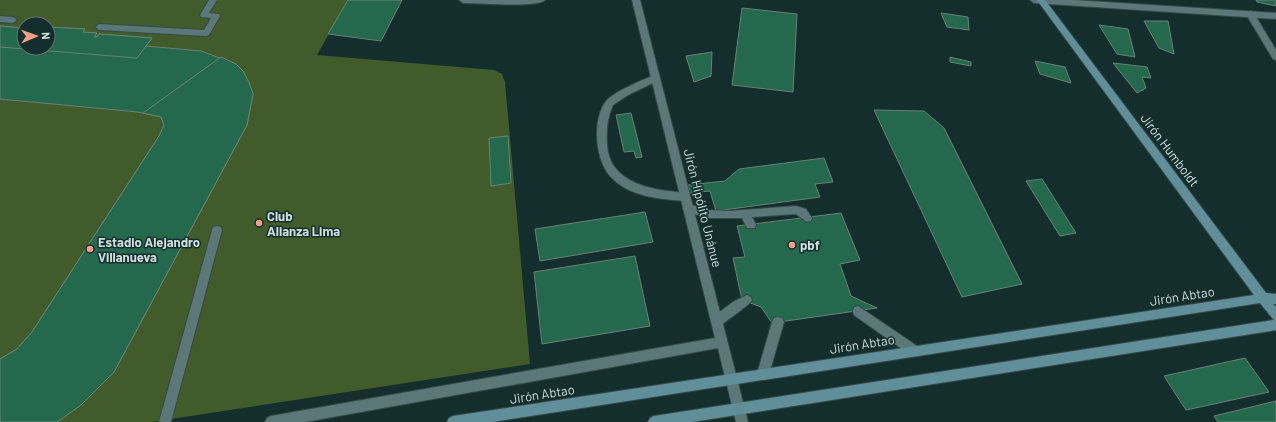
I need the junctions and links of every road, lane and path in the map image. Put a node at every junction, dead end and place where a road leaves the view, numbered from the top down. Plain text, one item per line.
1 (213, 0) edge
2 (463, 0) edge
3 (541, 0) edge
4 (636, 0) edge
5 (1039, 0) edge
6 (1250, 14) junction
7 (1276, 16) edge
8 (0, 19) edge
9 (13, 20) dead end
10 (99, 28) dead end
11 (1276, 57) edge
12 (656, 78) junction
13 (685, 197) junction
14 (688, 208) junction
15 (745, 214) junction
16 (807, 218) dead end
17 (751, 225) dead end
18 (217, 230) dead end
19 (1263, 298) junction
20 (1276, 299) edge
21 (747, 300) dead end
22 (858, 311) dead end
23 (1276, 316) edge
24 (717, 321) junction
25 (778, 322) dead end
26 (1276, 325) edge
27 (723, 342) junction
28 (913, 350) junction
29 (762, 374) junction
30 (732, 379) junction
31 (739, 408) junction
32 (165, 422) edge
33 (271, 422) edge
34 (452, 422) edge
35 (654, 422) edge
36 (742, 422) edge

1 - 10 street
2 - 3 street
4 - 12 street, Jirón Hipólito Unánue
5 - 6 street
5 - 19 street, Jirón Humboldt
6 - 7 street
6 - 11 street
8 - 9 street
12 - 13 street, Jirón Hipólito Unánue
12 - 13 street
13 - 14 street, Jirón Hipólito Unánue
14 - 15 street
14 - 24 street, Jirón Hipólito Unánue
15 - 16 street
15 - 17 street
18 - 32 street
19 - 20 street, Jirón Abtao
19 - 23 street, Jirón Humboldt
19 - 28 street, Jirón Abtao
21 - 24 street
22 - 28 street
24 - 27 street, Jirón Hipólito Unánue
25 - 29 street
26 - 31 street
27 - 30 street, Jirón Hipólito Unánue
27 - 33 street
28 - 29 street, Jirón Abtao
29 - 30 street, Jirón Abtao
30 - 31 street, Jirón Hipólito Unánue
30 - 34 street, Jirón Abtao
31 - 35 street
31 - 36 street, Jirón Hipólito Unánue

